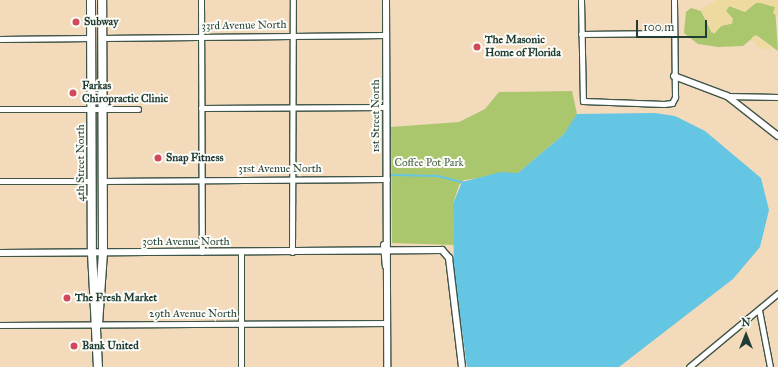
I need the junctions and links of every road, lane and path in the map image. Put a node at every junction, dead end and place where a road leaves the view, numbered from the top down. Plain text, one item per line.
1 (92, 0) edge
2 (102, 0) edge
3 (201, 0) edge
4 (293, 0) edge
5 (386, 0) edge
6 (581, 0) edge
7 (674, 0) edge
8 (674, 33) junction
9 (581, 34) junction
10 (293, 35) junction
11 (386, 35) junction
12 (201, 37) junction
13 (92, 38) junction
14 (102, 38) junction
15 (0, 39) edge
16 (102, 72) junction
17 (674, 76) junction
18 (727, 96) junction
19 (778, 97) edge
20 (386, 107) junction
21 (201, 108) junction
22 (293, 108) junction
23 (0, 109) edge
24 (92, 109) junction
25 (102, 109) junction
26 (138, 109) dead end
27 (778, 136) edge
28 (92, 144) junction
29 (293, 179) junction
30 (386, 179) junction
31 (202, 180) junction
32 (0, 181) edge
33 (92, 181) junction
34 (102, 181) junction
35 (386, 250) junction
36 (202, 252) junction
37 (241, 252) junction
38 (292, 252) junction
39 (0, 253) edge
40 (92, 253) junction
41 (103, 253) junction
42 (778, 292) edge
43 (759, 310) junction
44 (386, 323) junction
45 (98, 324) junction
46 (241, 324) junction
47 (0, 325) edge
48 (98, 367) edge
49 (241, 367) edge
50 (387, 367) edge
51 (462, 367) edge
52 (689, 367) edge
53 (770, 367) edge

1 - 13 main road, 4th Street North
2 - 14 main road, 4th Street North
3 - 12 street
4 - 10 street
5 - 11 street, 1st Street North
6 - 9 street
7 - 8 street
8 - 9 street
8 - 17 street
9 - 17 street
10 - 11 street, 33rd Avenue North
10 - 12 street, 33rd Avenue North
10 - 22 street
11 - 20 street, 1st Street North
12 - 14 street, 33rd Avenue North
12 - 21 street
13 - 15 street
13 - 16 main road
13 - 24 main road, 4th Street North
14 - 16 main road, 4th Street North
16 - 25 main road, 4th Street North
17 - 18 street
18 - 19 street
18 - 27 street
20 - 22 street
20 - 30 street, 1st Street North
21 - 22 street
21 - 31 street
22 - 29 street
23 - 24 street
24 - 25 street
24 - 28 main road, 4th Street North
25 - 26 street
25 - 34 main road, 4th Street North
28 - 33 main road, 4th Street North
28 - 34 main road
29 - 30 street, 31st Avenue North
29 - 31 street, 31st Avenue North
29 - 38 street
30 - 35 street, 1st Street North
31 - 34 street, 31st Avenue North
31 - 36 street
32 - 33 street
33 - 40 main road, 4th Street North
34 - 41 main road, 4th Street North
35 - 38 street, 30th Avenue North
35 - 44 street, 1st Street North
35 - 51 street
36 - 37 street, 30th Avenue North
36 - 41 street, 30th Avenue North
37 - 38 street, 30th Avenue North
37 - 46 street
39 - 40 street, 30th Avenue North
40 - 41 street, 30th Avenue North
40 - 45 main road, 4th Street North
41 - 45 main road, 4th Street North
42 - 43 street
43 - 52 street
43 - 53 street
44 - 46 street, 29th Avenue North
44 - 50 street, 1st Street North
45 - 46 street, 29th Avenue North
45 - 47 street, 29th Avenue North
45 - 48 main road, 4th Street North
46 - 49 street

